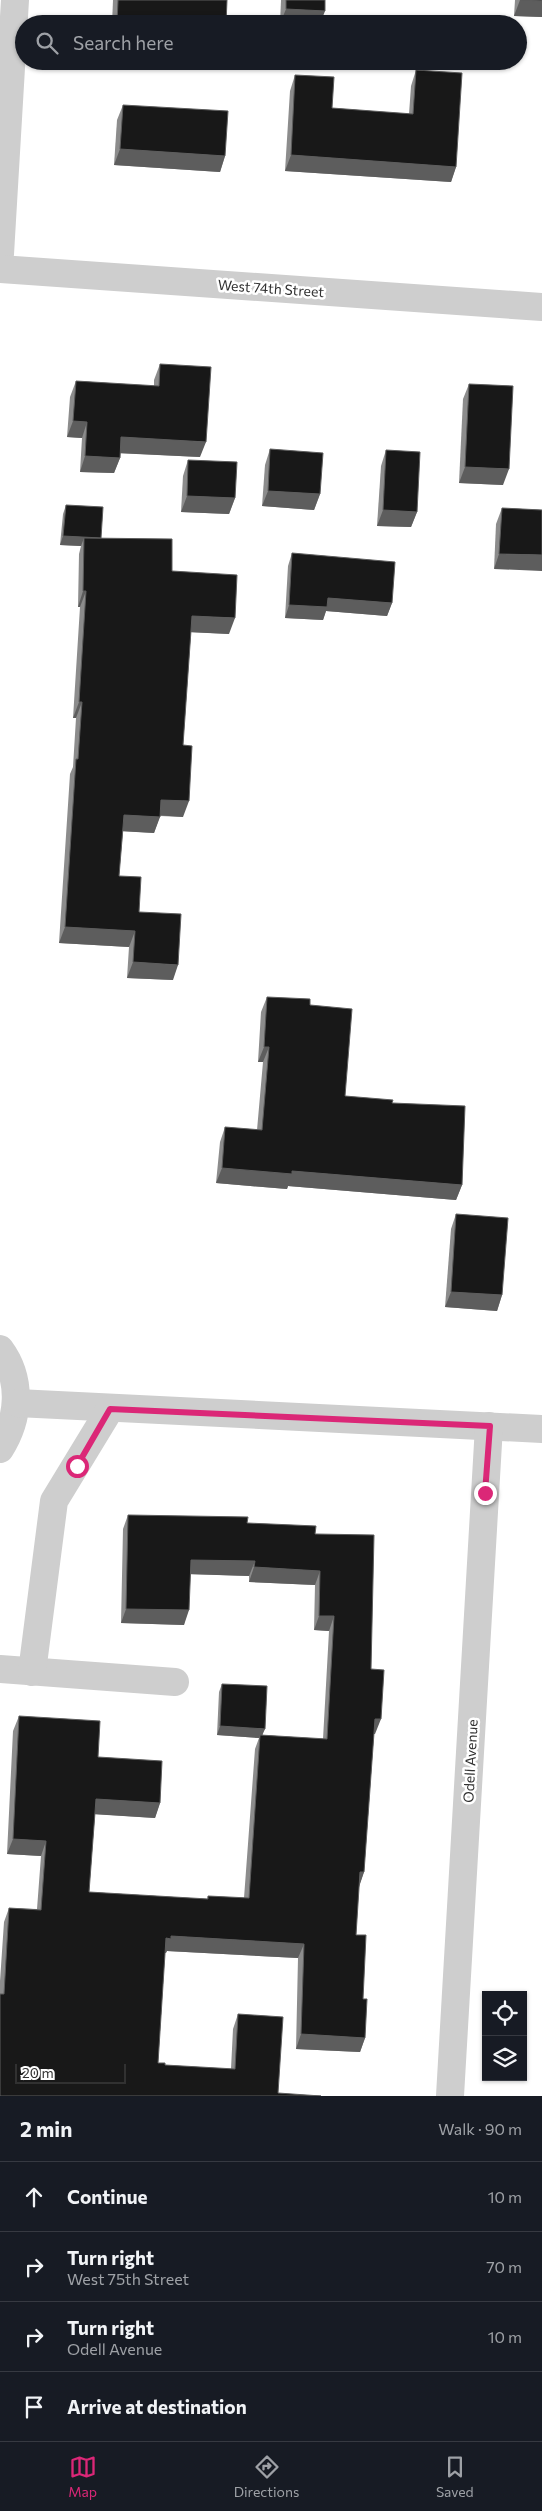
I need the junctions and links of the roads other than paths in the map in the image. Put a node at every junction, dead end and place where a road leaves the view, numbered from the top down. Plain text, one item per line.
1 (15, 0) edge
2 (0, 254) edge
3 (0, 269) edge
4 (542, 307) edge
5 (0, 1349) edge
6 (17, 1404) junction
7 (110, 1409) junction
8 (490, 1426) junction
9 (542, 1429) edge
10 (0, 1449) edge
11 (0, 1669) edge
12 (32, 1672) junction
13 (175, 1682) dead end
14 (450, 2096) edge

1 - 2 street
3 - 4 street, West 74th Street
5 - 6 street
6 - 7 street
6 - 10 street
7 - 8 street
7 - 12 street
8 - 9 street
8 - 14 street, Odell Avenue
11 - 12 street
12 - 13 street

